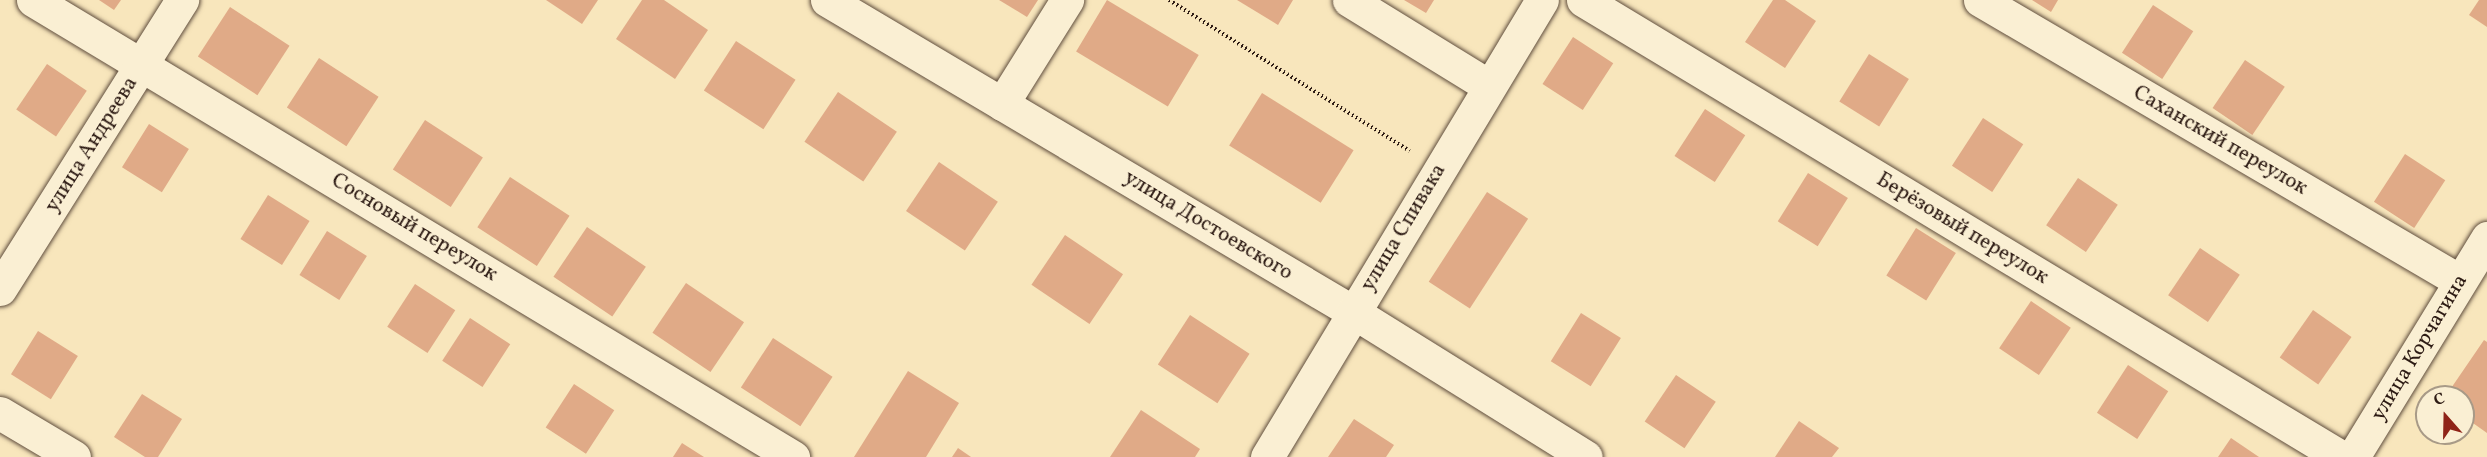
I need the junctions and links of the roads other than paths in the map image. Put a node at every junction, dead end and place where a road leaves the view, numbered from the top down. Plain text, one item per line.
1 (33, 0) edge
2 (182, 0) edge
3 (827, 0) edge
4 (1067, 0) edge
5 (1349, 0) edge
6 (1542, 0) edge
7 (1583, 0) edge
8 (1980, 0) edge
9 (143, 64) junction
10 (1490, 86) junction
11 (1002, 104) junction
12 (2487, 238) edge
13 (2460, 281) junction
14 (0, 289) edge
15 (1353, 312) junction
16 (0, 413) edge
17 (74, 457) edge
18 (793, 457) edge
19 (1268, 457) edge
20 (1586, 457) edge
21 (2341, 457) edge
22 (2353, 457) edge

1 - 9 street, Сосновый переулок
2 - 9 street, улица Андреева
3 - 11 street, улица Достоевского
4 - 11 street
5 - 10 street
6 - 10 street, улица Спивака
7 - 21 street, Берёзовый переулок
8 - 13 street, Саханский переулок
9 - 14 street, улица Андреева
9 - 18 street, Сосновый переулок
10 - 15 street, улица Спивака
11 - 15 street, улица Достоевского
12 - 13 street, улица Корчагина
13 - 22 street, улица Корчагина
15 - 19 street, улица Спивака
15 - 20 street, улица Достоевского
16 - 17 street

